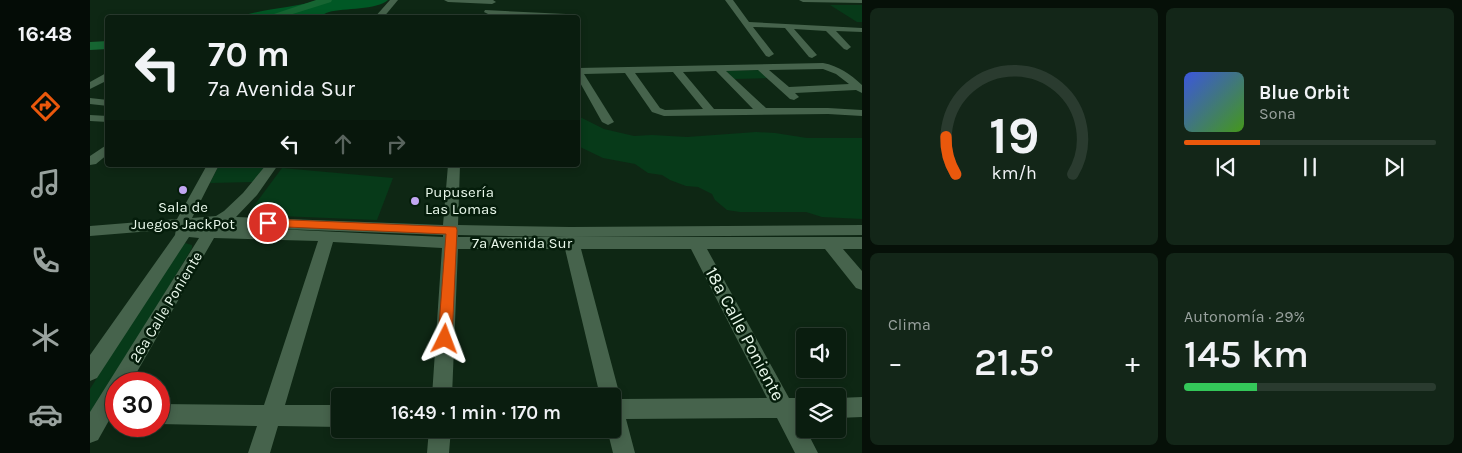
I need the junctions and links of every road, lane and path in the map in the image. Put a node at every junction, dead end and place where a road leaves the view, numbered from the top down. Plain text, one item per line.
1 (394, 0) edge
2 (448, 0) edge
3 (803, 0) edge
4 (492, 1) edge
5 (857, 1) edge
6 (732, 4) edge
7 (381, 15) edge
8 (488, 15) edge
9 (746, 24) junction
10 (787, 26) junction
11 (828, 28) junction
12 (862, 30) edge
13 (847, 47) dead end
14 (769, 54) dead end
15 (812, 54) dead end
16 (761, 68) junction
17 (719, 69) junction
18 (628, 70) junction
19 (676, 70) junction
20 (580, 71) edge
21 (580, 74) edge
22 (105, 77) edge
23 (90, 86) edge
24 (860, 88) edge
25 (786, 90) junction
26 (90, 101) edge
27 (105, 103) edge
28 (762, 111) junction
29 (811, 111) junction
30 (711, 112) junction
31 (862, 114) edge
32 (90, 118) edge
33 (105, 119) edge
34 (608, 122) dead end
35 (105, 150) edge
36 (91, 160) edge
37 (212, 167) edge
38 (270, 167) edge
39 (454, 167) edge
40 (213, 226) junction
41 (183, 229) junction
42 (862, 230) edge
43 (90, 231) edge
44 (327, 236) junction
45 (451, 236) junction
46 (90, 240) edge
47 (829, 242) junction
48 (862, 242) edge
49 (696, 243) junction
50 (572, 244) junction
51 (862, 283) edge
52 (90, 372) edge
53 (126, 372) edge
54 (442, 388) edge
55 (608, 388) edge
56 (862, 407) edge
57 (621, 408) edge
58 (794, 408) edge
59 (846, 408) edge
60 (170, 414) edge
61 (270, 415) junction
62 (331, 416) edge
63 (105, 417) edge
64 (90, 432) edge
65 (439, 438) edge
66 (620, 438) edge
67 (259, 453) edge
68 (438, 453) edge
69 (624, 453) edge
70 (807, 453) edge

1 - 7 street
2 - 4 street
3 - 5 street
4 - 8 street
6 - 9 street
9 - 10 street
9 - 14 street
10 - 11 street
10 - 15 street
11 - 12 street
11 - 13 street
16 - 17 street
16 - 24 street
16 - 25 street
17 - 19 street
17 - 28 street
18 - 19 street
18 - 20 street
18 - 30 street
19 - 30 street
21 - 34 street
22 - 23 street
24 - 25 street
25 - 29 street
26 - 27 street
28 - 29 street
28 - 30 street
29 - 31 street
32 - 33 street
35 - 36 street
37 - 41 street
38 - 40 street, 26a Calle Poniente
39 - 45 street
40 - 41 street, 7a Avenida Sur
40 - 44 street, 7a Avenida Sur
40 - 45 street, 7a Avenida Sur
40 - 53 street, 26a Calle Poniente
41 - 43 street
41 - 46 street
41 - 52 street
42 - 45 street, 7a Avenida Sur
44 - 45 street, 7a Avenida Sur
44 - 61 street
45 - 50 street, 7a Avenida Sur
45 - 54 street
47 - 48 street, 7a Avenida Sur
47 - 49 street, 7a Avenida Sur
47 - 51 street
49 - 50 street, 7a Avenida Sur
49 - 58 street, 18a Calle Poniente
50 - 55 street
56 - 59 street
57 - 58 street
58 - 70 street, 18a Calle Poniente
60 - 61 street
61 - 62 street
61 - 67 street
63 - 64 street
65 - 68 street
66 - 69 street

